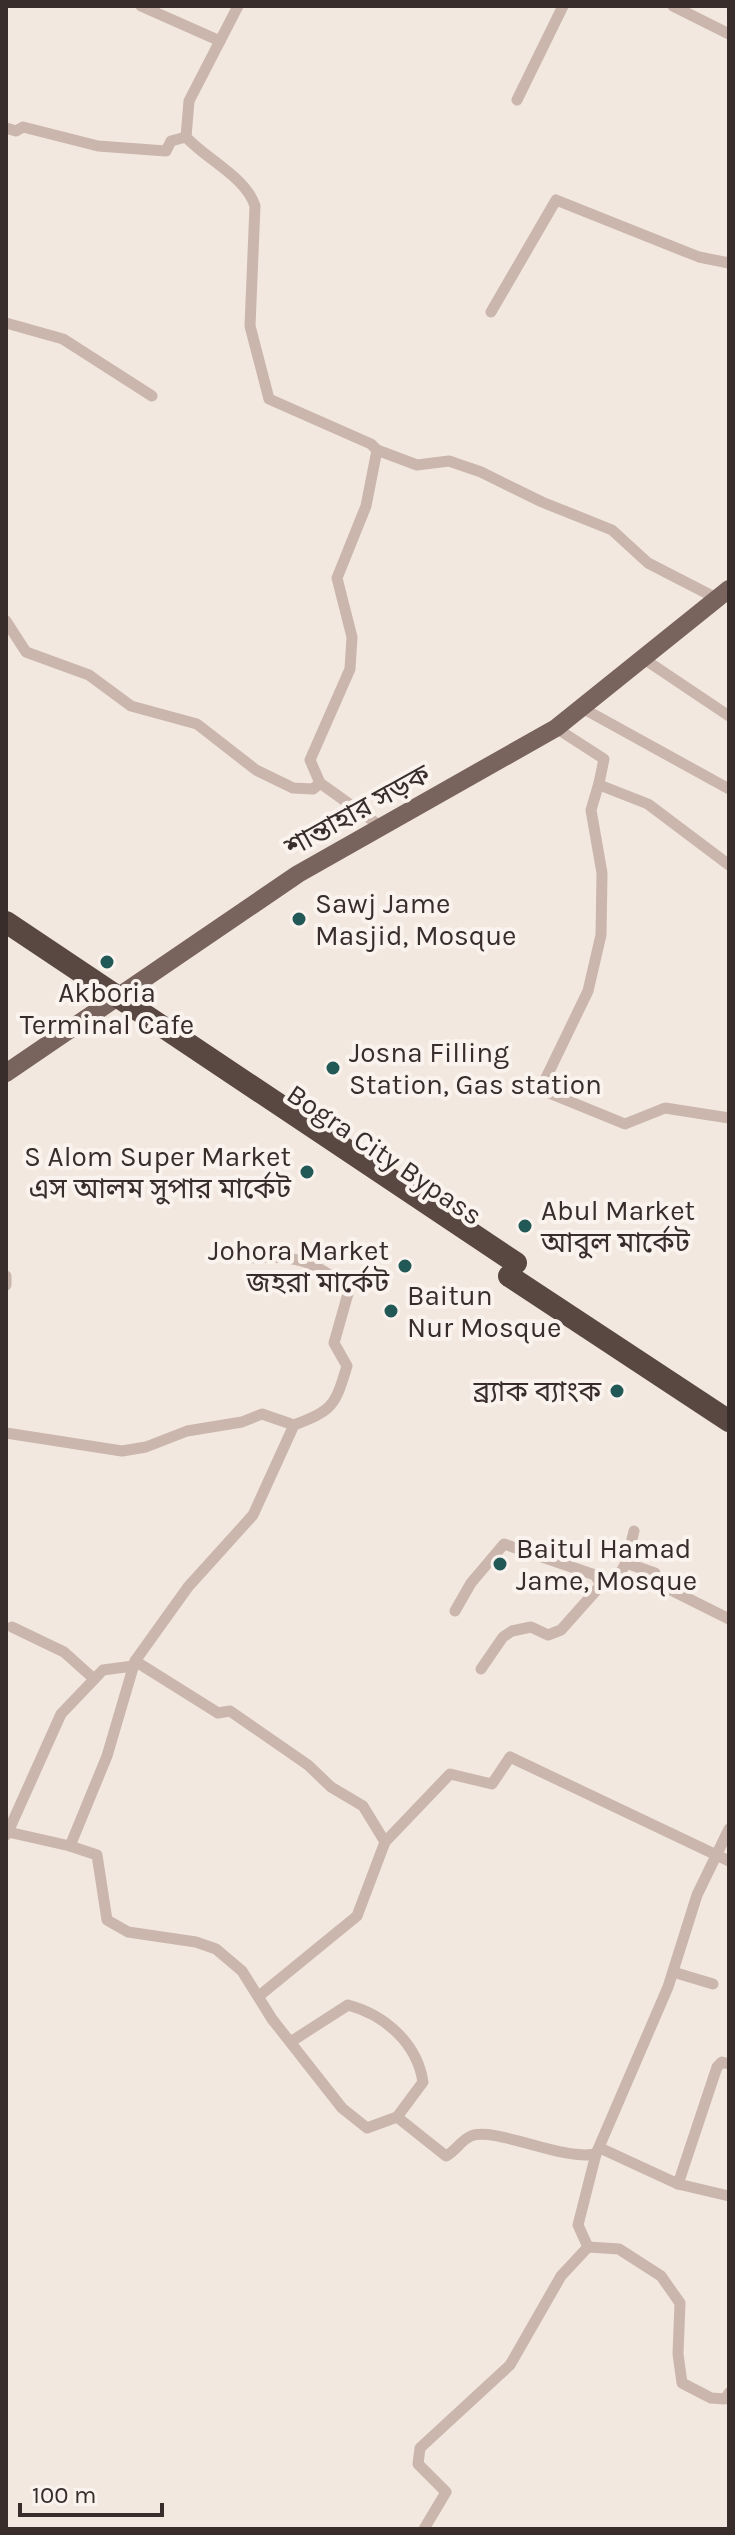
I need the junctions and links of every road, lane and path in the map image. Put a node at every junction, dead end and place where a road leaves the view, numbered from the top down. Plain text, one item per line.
1 (141, 6) edge
2 (238, 6) edge
3 (563, 6) edge
4 (673, 6) edge
5 (729, 34) edge
6 (220, 41) junction
7 (517, 100) dead end
8 (6, 128) edge
9 (186, 137) junction
10 (729, 263) edge
11 (491, 312) dead end
12 (6, 323) edge
13 (152, 396) dead end
14 (377, 450) junction
15 (724, 594) edge
16 (6, 621) edge
17 (644, 659) junction
18 (584, 709) junction
19 (729, 716) edge
20 (556, 728) junction
21 (320, 783) junction
22 (599, 783) junction
23 (729, 789) edge
24 (383, 828) junction
25 (729, 865) edge
26 (6, 922) edge
27 (6, 938) edge
28 (6, 1073) edge
29 (729, 1118) edge
30 (249, 1258) dead end
31 (512, 1269) junction
32 (6, 1276) edge
33 (6, 1285) edge
34 (729, 1404) edge
35 (729, 1421) edge
36 (294, 1425) junction
37 (6, 1433) edge
38 (634, 1531) dead end
39 (626, 1563) junction
40 (601, 1585) junction
41 (455, 1611) dead end
42 (729, 1619) edge
43 (12, 1627) dead end
44 (134, 1664) junction
45 (481, 1669) dead end
46 (93, 1678) junction
47 (729, 1829) edge
48 (7, 1833) edge
49 (385, 1842) junction
50 (70, 1846) junction
51 (716, 1856) junction
52 (729, 1861) edge
53 (673, 1972) junction
54 (713, 1984) dead end
55 (259, 1996) junction
56 (292, 2041) junction
57 (729, 2064) edge
58 (397, 2117) junction
59 (598, 2151) junction
60 (678, 2184) junction
61 (729, 2196) edge
62 (588, 2247) junction
63 (729, 2393) edge
64 (424, 2529) edge

1 - 6 street
2 - 6 street
3 - 7 street
4 - 5 street
6 - 9 street
8 - 9 street
9 - 14 street
10 - 11 street
12 - 13 street
14 - 15 street
14 - 21 street
15 - 17 main road, শান্তাহার সড়ক
16 - 21 street
17 - 18 main road, শান্তাহার সড়ক
17 - 19 street
18 - 20 main road, শান্তাহার সড়ক
18 - 23 street
20 - 22 street
20 - 24 main road, শান্তাহার সড়ক
21 - 24 street
22 - 25 street
22 - 29 street
24 - 28 main road, শান্তাহার সড়ক
26 - 31 highway, Bogra City Bypass, bridge
27 - 31 highway, Bogra City Bypass
30 - 36 street
31 - 34 highway, Bogra City Bypass
31 - 35 highway, Bogra City Bypass
32 - 33 street
36 - 37 street
36 - 44 street
38 - 39 street
39 - 40 street
39 - 42 street
40 - 41 street
40 - 45 street
43 - 46 street
44 - 46 street
44 - 49 street
44 - 50 street
46 - 48 street
47 - 51 street
48 - 50 street
49 - 51 street
49 - 55 street
50 - 55 street
51 - 52 street
51 - 53 street
53 - 54 street
53 - 59 street
55 - 56 street
56 - 58 street
56 - 58 street
57 - 60 street
58 - 59 street
59 - 60 street
59 - 62 street
60 - 61 street
62 - 63 street
62 - 64 street

